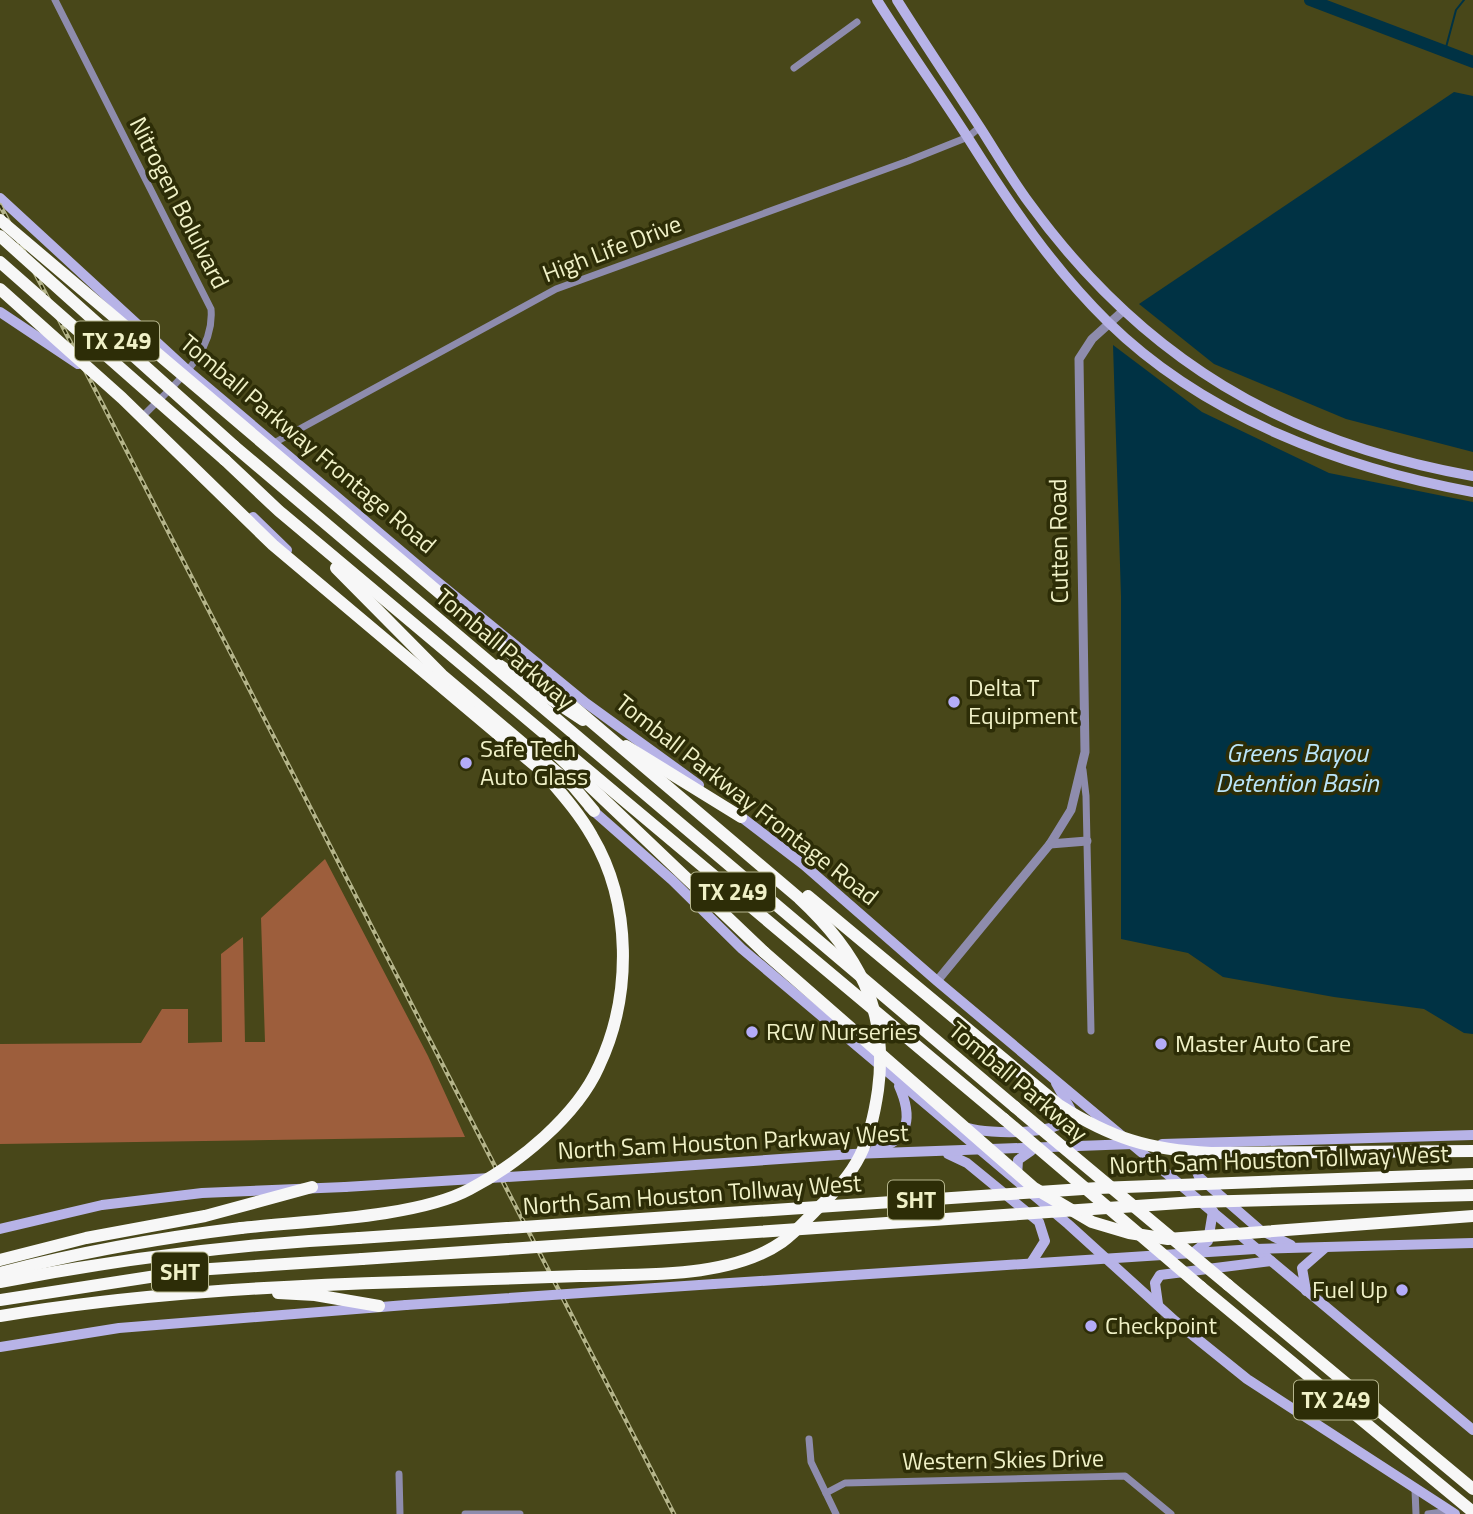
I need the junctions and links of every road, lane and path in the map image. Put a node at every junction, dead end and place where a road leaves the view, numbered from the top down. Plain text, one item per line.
1 (55, 0) edge
2 (877, 0) edge
3 (897, 0) edge
4 (908, 19) junction
5 (857, 22) dead end
6 (894, 28) junction
7 (794, 68) dead end
8 (980, 127) junction
9 (968, 137) junction
10 (0, 198) edge
11 (0, 220) edge
12 (0, 236) edge
13 (0, 262) edge
14 (0, 289) edge
15 (1123, 311) junction
16 (0, 312) edge
17 (1110, 324) junction
18 (187, 370) junction
19 (145, 414) junction
20 (274, 443) junction
21 (1473, 477) edge
22 (1473, 492) edge
23 (279, 511) junction
24 (477, 653) junction
25 (463, 666) junction
26 (584, 717) junction
27 (1082, 769) junction
28 (594, 811) junction
29 (741, 817) junction
30 (1087, 841) junction
31 (1051, 844) junction
32 (937, 981) junction
33 (1091, 1031) dead end
34 (1048, 1073) junction
35 (898, 1083) junction
36 (930, 1110) junction
37 (1473, 1135) edge
38 (1214, 1142) junction
39 (1133, 1144) junction
40 (1042, 1148) junction
41 (977, 1150) junction
42 (1473, 1151) edge
43 (940, 1152) junction
44 (853, 1154) junction
45 (1473, 1174) edge
46 (312, 1187) junction
47 (1024, 1189) junction
48 (1473, 1195) edge
49 (1213, 1211) junction
50 (1473, 1216) edge
51 (0, 1229) edge
52 (1473, 1243) edge
53 (1327, 1246) junction
54 (1296, 1247) junction
55 (1255, 1249) junction
56 (1193, 1253) junction
57 (1104, 1258) junction
58 (0, 1260) edge
59 (1271, 1261) junction
60 (1031, 1263) junction
61 (0, 1273) edge
62 (0, 1282) edge
63 (1307, 1291) junction
64 (0, 1300) edge
65 (379, 1306) junction
66 (1158, 1306) junction
67 (1, 1316) edge
68 (0, 1348) edge
69 (1473, 1430) edge
70 (809, 1439) dead end
71 (399, 1474) dead end
72 (1473, 1489) edge
73 (1415, 1490) junction
74 (826, 1493) junction
75 (1452, 1512) edge
76 (1473, 1512) edge
77 (400, 1514) edge
78 (466, 1514) edge
79 (520, 1514) edge
80 (836, 1514) edge
81 (1171, 1514) edge
82 (1416, 1514) edge
83 (1428, 1514) edge

1 - 18 street, Nitrogen Bolulvard
2 - 6 main road
3 - 4 main road
4 - 6 main road
4 - 8 main road
5 - 7 street
6 - 9 main road
8 - 9 street, High Life Drive
8 - 15 main road
9 - 17 main road
9 - 20 street, High Life Drive
10 - 18 main road, Tomball Parkway Frontage Road / TX 249
11 - 26 highway, bridge
12 - 24 highway, Tomball Parkway / TX 249, bridge
13 - 23 highway, Tomball Parkway / TX 249, bridge
14 - 61 highway, bridge
15 - 17 street, Cutten Road
15 - 21 main road
16 - 19 main road
17 - 22 main road
17 - 27 street, Cutten Road
18 - 19 street, Nitrogen Bolulvard
18 - 20 main road, Tomball Parkway Frontage Road / TX 249
19 - 28 main road
20 - 29 main road, Tomball Parkway Frontage Road
23 - 25 highway, Tomball Parkway / TX 249
23 - 28 highway
24 - 29 highway
24 - 72 highway, Tomball Parkway / TX 249, bridge
25 - 50 highway, bridge
25 - 76 highway, Tomball Parkway / TX 249, bridge
26 - 42 highway, bridge
26 - 67 highway, bridge
27 - 30 street, Cutten Road
27 - 31 street, Cutten Road
28 - 35 main road
29 - 32 main road, Tomball Parkway Frontage Road
30 - 31 street
30 - 33 street, Cutten Road
31 - 32 street, Cutten Road
32 - 34 main road, Tomball Parkway Frontage Road
34 - 36 main road
34 - 39 main road, Tomball Parkway Frontage Road
35 - 36 main road
35 - 44 main road
36 - 41 main road
37 - 38 main road, North Sam Houston Parkway West
38 - 39 main road, North Sam Houston Parkway West
38 - 54 main road
39 - 40 main road, North Sam Houston Parkway West
39 - 49 main road, Tomball Parkway Frontage Road
40 - 41 main road, North Sam Houston Parkway West
40 - 47 main road
41 - 43 main road, North Sam Houston Parkway West
41 - 47 main road
43 - 44 main road, North Sam Houston Parkway West
43 - 60 main road
44 - 46 main road, North Sam Houston Parkway West, bridge
45 - 62 highway, North Sam Houston Tollway West / SHT, bridge
46 - 51 main road, North Sam Houston Parkway West
46 - 58 highway
47 - 57 main road
48 - 64 highway, North Sam Houston Tollway West / SHT, bridge
49 - 55 main road, Tomball Parkway Frontage Road
49 - 56 main road
52 - 53 main road
53 - 54 main road
53 - 63 main road
54 - 55 main road
55 - 56 main road
55 - 59 main road, Tomball Parkway Frontage Road
56 - 57 main road
57 - 60 main road
57 - 66 main road
59 - 63 main road, Tomball Parkway Frontage Road
59 - 66 main road
60 - 65 main road, bridge
63 - 69 main road, Tomball Parkway Frontage Road
65 - 67 highway
65 - 68 main road
66 - 73 main road
70 - 74 street
71 - 77 street
73 - 75 main road
73 - 82 street
74 - 80 street
74 - 81 street, Western Skies Drive
75 - 83 street
78 - 79 street

